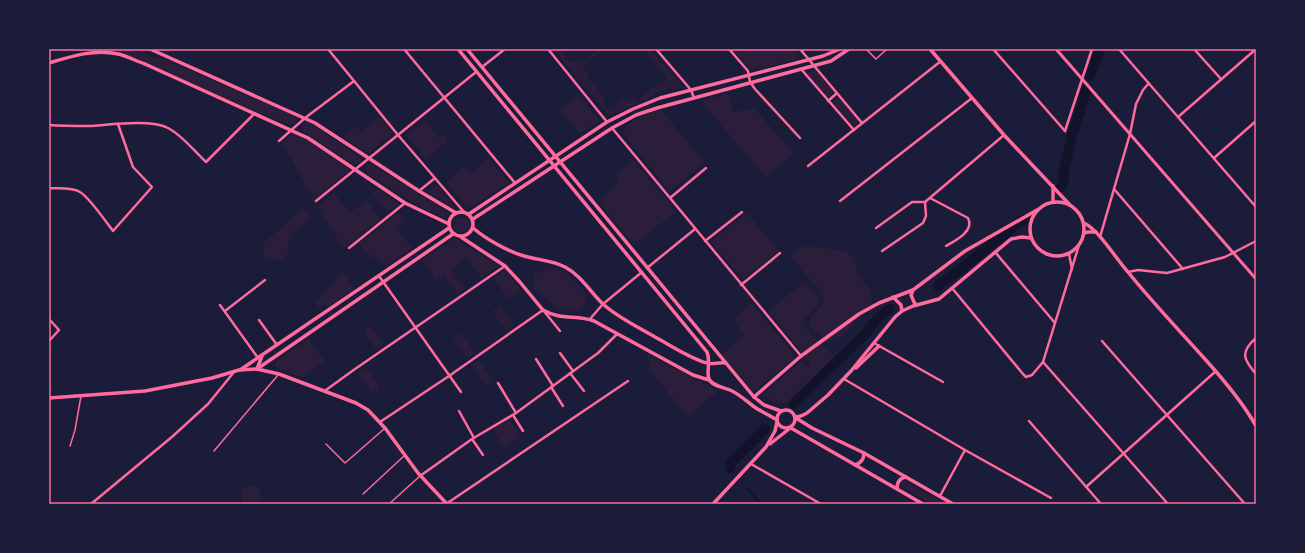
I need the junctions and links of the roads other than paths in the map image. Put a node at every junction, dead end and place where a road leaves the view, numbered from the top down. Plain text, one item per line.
1 (150, 49) edge
2 (328, 49) edge
3 (404, 49) edge
4 (458, 49) edge
5 (467, 49) edge
6 (505, 49) edge
7 (656, 49) edge
8 (729, 49) edge
9 (800, 49) edge
10 (840, 49) edge
11 (849, 49) edge
12 (866, 49) edge
13 (887, 49) edge
14 (930, 49) edge
15 (994, 49) edge
16 (1056, 49) edge
17 (1092, 49) edge
18 (1119, 49) edge
19 (1194, 49) edge
20 (1256, 49) edge
21 (120, 50) edge
22 (550, 50) edge
23 (89, 51) edge
24 (120, 55) junction
25 (809, 59) junction
26 (941, 61) junction
27 (49, 63) edge
28 (813, 65) junction
29 (482, 67) junction
30 (801, 69) junction
31 (476, 72) junction
32 (750, 75) junction
33 (1082, 79) junction
34 (1221, 79) junction
35 (354, 81) junction
36 (750, 82) junction
37 (1149, 83) junction
38 (691, 90) junction
39 (678, 93) junction
40 (837, 93) junction
41 (444, 98) junction
42 (694, 98) junction
43 (972, 98) junction
44 (680, 101) junction
45 (828, 101) junction
46 (254, 113) junction
47 (1178, 117) junction
48 (305, 118) junction
49 (1256, 121) edge
50 (607, 122) junction
51 (862, 123) junction
52 (118, 124) junction
53 (49, 126) edge
54 (612, 128) junction
55 (292, 129) junction
56 (854, 130) junction
57 (1130, 134) junction
58 (398, 135) junction
59 (1004, 136) junction
60 (800, 138) dead end
61 (279, 141) dead end
62 (556, 156) junction
63 (368, 158) junction
64 (1214, 158) junction
65 (550, 160) junction
66 (560, 162) junction
67 (554, 166) junction
68 (808, 166) dead end
69 (706, 168) dead end
70 (356, 170) junction
71 (435, 178) junction
72 (515, 183) junction
73 (1053, 186) junction
74 (49, 188) edge
75 (1114, 189) junction
76 (419, 191) junction
77 (670, 198) junction
78 (930, 198) junction
79 (316, 201) dead end
80 (840, 201) dead end
81 (925, 202) junction
82 (1053, 202) junction
83 (405, 203) junction
84 (1070, 205) junction
85 (1256, 207) edge
86 (1037, 210) junction
87 (464, 212) junction
88 (742, 212) dead end
89 (456, 213) junction
90 (469, 214) junction
91 (473, 219) junction
92 (1084, 223) junction
93 (449, 226) junction
94 (473, 228) junction
95 (876, 228) dead end
96 (695, 229) junction
97 (1096, 232) junction
98 (453, 234) junction
99 (1084, 234) junction
100 (461, 237) junction
101 (1100, 237) junction
102 (1031, 238) junction
103 (705, 241) junction
104 (1256, 241) edge
105 (1079, 245) junction
106 (946, 246) dead end
107 (349, 248) dead end
108 (882, 251) dead end
109 (780, 252) dead end
110 (994, 252) junction
111 (1069, 254) junction
112 (1234, 254) junction
113 (505, 266) junction
114 (647, 268) junction
115 (1183, 269) junction
116 (1072, 270) junction
117 (642, 272) junction
118 (1128, 272) junction
119 (379, 276) junction
120 (1256, 279) edge
121 (265, 280) dead end
122 (384, 282) junction
123 (741, 285) junction
124 (952, 288) junction
125 (913, 290) junction
126 (893, 297) junction
127 (603, 304) junction
128 (220, 305) dead end
129 (916, 305) junction
130 (543, 310) junction
131 (224, 311) junction
132 (902, 311) junction
133 (49, 319) edge
134 (590, 319) junction
135 (259, 320) dead end
136 (1055, 323) junction
137 (415, 328) junction
138 (560, 331) dead end
139 (618, 334) junction
140 (1256, 338) edge
141 (49, 341) edge
142 (1102, 341) dead end
143 (874, 343) junction
144 (277, 344) junction
145 (879, 346) junction
146 (560, 352) dead end
147 (262, 355) junction
148 (801, 356) junction
149 (258, 358) junction
150 (536, 359) dead end
151 (1043, 362) junction
152 (725, 363) junction
153 (709, 364) junction
154 (257, 369) junction
155 (239, 370) junction
156 (851, 371) junction
157 (1216, 371) junction
158 (234, 372) junction
159 (571, 372) junction
160 (279, 374) junction
161 (1256, 374) edge
162 (449, 376) junction
163 (844, 379) junction
164 (709, 380) junction
165 (628, 381) dead end
166 (943, 382) dead end
167 (498, 383) dead end
168 (552, 387) junction
169 (326, 390) junction
170 (584, 391) dead end
171 (461, 392) dead end
172 (81, 394) junction
173 (754, 397) junction
174 (49, 398) edge
175 (563, 406) dead end
176 (459, 411) dead end
177 (781, 411) junction
178 (514, 414) junction
179 (1167, 415) junction
180 (796, 418) junction
181 (777, 421) junction
182 (1029, 421) dead end
183 (1254, 421) edge
184 (380, 422) junction
185 (1256, 426) edge
186 (385, 428) junction
187 (790, 428) junction
188 (523, 431) dead end
189 (473, 438) junction
190 (326, 444) dead end
191 (70, 446) dead end
192 (766, 447) junction
193 (965, 450) junction
194 (214, 451) dead end
195 (864, 453) junction
196 (1124, 454) junction
197 (483, 455) dead end
198 (404, 456) junction
199 (751, 464) junction
200 (855, 465) junction
201 (420, 476) junction
202 (906, 477) junction
203 (1086, 487) junction
204 (897, 489) junction
205 (363, 494) dead end
206 (940, 496) junction
207 (1052, 498) dead end
208 (91, 504) edge
209 (389, 504) edge
210 (447, 504) edge
211 (714, 504) edge
212 (821, 504) edge
213 (923, 504) edge
214 (953, 504) edge
215 (1101, 504) edge
216 (1168, 504) edge
217 (1245, 504) edge

1 - 48 main road
2 - 35 street
3 - 41 street
4 - 31 main road
5 - 29 main road
6 - 29 street
7 - 38 street
8 - 32 street
9 - 25 street
10 - 25 main road
11 - 28 main road
12 - 13 lane
14 - 26 main road
15 - 33 street
16 - 33 street
17 - 33 street
18 - 37 street
19 - 34 street
20 - 34 street
21 - 24 main road
22 - 50 street
23 - 24 main road
23 - 27 main road
24 - 46 main road
25 - 28 street
25 - 32 main road
26 - 43 main road
26 - 51 street
28 - 30 main road
28 - 40 street
29 - 62 main road
30 - 36 main road
30 - 45 street
31 - 41 street
31 - 65 main road
32 - 36 street
32 - 38 main road
33 - 57 street
34 - 47 street
35 - 48 street
35 - 58 street
36 - 42 main road
36 - 60 street
37 - 47 street
37 - 57 street
38 - 39 main road
38 - 42 street
39 - 44 main road
39 - 50 main road
40 - 45 street
40 - 51 street
41 - 58 street
41 - 72 street
42 - 44 main road
43 - 59 main road
43 - 80 street
44 - 54 main road
45 - 56 street
46 - 52 street
46 - 55 main road
47 - 64 street
48 - 55 street
48 - 63 main road
49 - 64 street
50 - 54 main road
50 - 62 main road
51 - 56 street
52 - 53 street
52 - 74 street
54 - 66 main road
54 - 77 street
55 - 61 street
55 - 70 main road
56 - 68 street
57 - 75 street
57 - 112 street
58 - 63 street
58 - 71 street
59 - 73 main road
59 - 78 street
62 - 65 main road
62 - 66 main road
63 - 70 street
63 - 76 main road
64 - 85 street
65 - 67 main road
65 - 72 main road
66 - 67 main road
66 - 114 main road
67 - 91 main road
67 - 117 main road
69 - 77 street
70 - 79 street
70 - 83 main road
71 - 76 street
71 - 87 street
72 - 90 main road
73 - 82 main road
73 - 84 main road
75 - 101 street
75 - 115 street
76 - 89 main road
77 - 96 street
78 - 81 street
78 - 106 street
81 - 95 street
81 - 108 street
82 - 84 main road
82 - 86 main road
83 - 93 main road
83 - 107 street
84 - 92 main road
86 - 102 main road
86 - 125 main road
87 - 89 main road
87 - 90 main road
88 - 103 street
89 - 93 main road
90 - 91 main road
91 - 94 main road
92 - 97 main road
92 - 99 main road
93 - 98 main road
93 - 119 main road
94 - 100 main road
94 - 127 main road
96 - 103 street
96 - 114 street
97 - 99 main road
97 - 101 main road
98 - 100 main road
98 - 122 main road
99 - 105 main road
100 - 113 main road
101 - 118 main road
102 - 110 main road
102 - 111 main road
103 - 123 street
104 - 112 street
105 - 111 main road
105 - 116 street
109 - 123 street
110 - 124 main road
110 - 136 street
111 - 116 street
112 - 115 street
112 - 120 street
113 - 130 main road
113 - 137 street
114 - 152 main road
115 - 118 street
116 - 136 street
117 - 127 street
117 - 153 main road
118 - 157 main road
119 - 122 street
119 - 144 main road
121 - 131 street
122 - 137 street
122 - 154 main road
123 - 148 street
124 - 129 main road
124 - 151 street
125 - 126 main road
125 - 129 main road
126 - 132 main road
126 - 148 main road
127 - 134 street
127 - 153 main road
128 - 131 street
129 - 132 main road
130 - 134 main road
130 - 138 street
130 - 162 street
131 - 149 street
132 - 143 main road
133 - 141 street
134 - 139 main road
135 - 144 street
136 - 151 street
137 - 162 street
137 - 169 street
139 - 159 street
139 - 164 main road
140 - 161 street
142 - 179 street
143 - 145 street
143 - 156 main road
144 - 147 main road
145 - 156 main road
145 - 166 street
146 - 159 street
147 - 149 main road
147 - 154 main road
148 - 173 main road
149 - 155 main road
150 - 168 street
151 - 196 street
152 - 153 main road
152 - 173 main road
153 - 164 main road
154 - 155 main road
154 - 160 main road
155 - 158 main road
156 - 163 main road
157 - 179 street
157 - 183 main road
158 - 172 main road
158 - 208 street
159 - 168 street
159 - 170 street
160 - 169 main road
160 - 194 lane
162 - 171 street
162 - 184 street
163 - 180 main road
163 - 193 street
164 - 181 main road
165 - 210 street
167 - 178 street
168 - 175 street
168 - 178 street
169 - 184 main road
172 - 174 main road
172 - 191 lane
173 - 177 main road
176 - 189 street
177 - 180 main road
177 - 181 main road
178 - 188 street
178 - 189 street
179 - 196 street
179 - 217 street
180 - 187 main road
180 - 195 main road
181 - 187 main road
181 - 192 main road
182 - 203 street
183 - 185 main road
184 - 186 main road
186 - 190 lane
186 - 198 main road
187 - 192 main road
187 - 200 main road
189 - 197 street
189 - 201 street
192 - 199 main road
193 - 206 street
193 - 207 street
195 - 200 main road
195 - 202 main road
196 - 203 street
196 - 216 street
198 - 201 main road
198 - 205 lane
199 - 211 main road
199 - 212 street
200 - 204 main road
201 - 209 lane
201 - 210 main road
202 - 204 main road
202 - 206 main road
203 - 215 street
204 - 213 main road
206 - 214 main road

